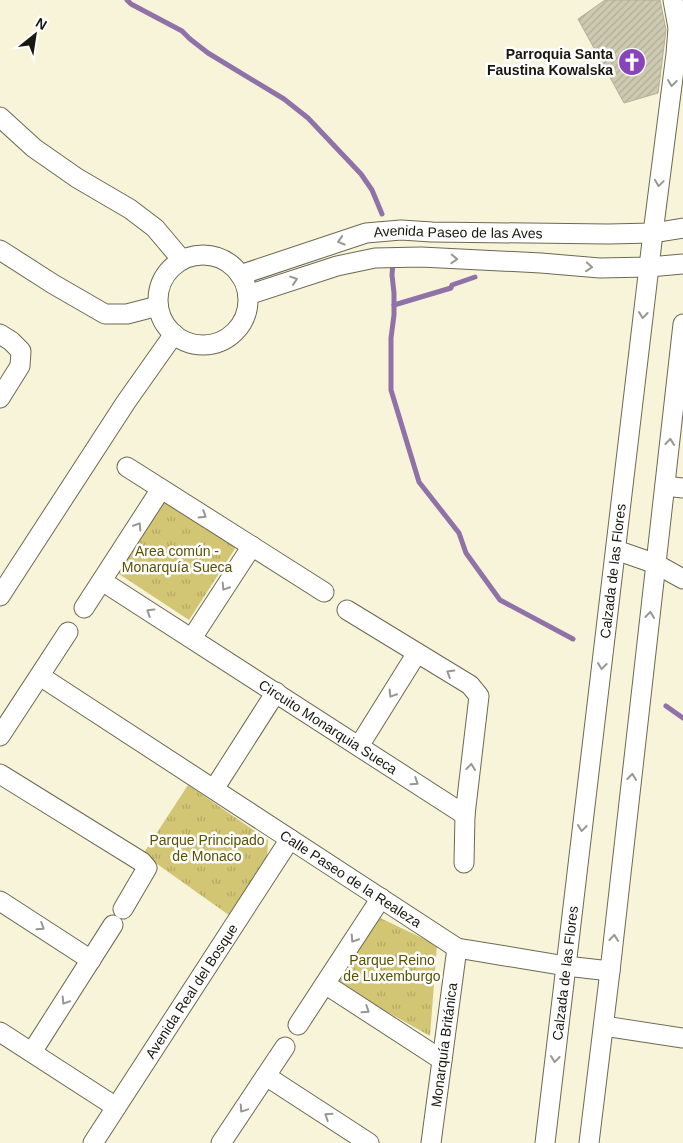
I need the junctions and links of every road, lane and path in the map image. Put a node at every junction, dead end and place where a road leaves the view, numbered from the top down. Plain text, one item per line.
1 (673, 0) edge
2 (0, 116) edge
3 (683, 228) edge
4 (432, 232) junction
5 (653, 233) junction
6 (0, 250) edge
7 (430, 258) junction
8 (182, 260) junction
9 (683, 264) edge
10 (649, 267) junction
11 (240, 275) junction
12 (248, 295) junction
13 (158, 306) junction
14 (683, 324) edge
15 (0, 334) edge
16 (174, 334) junction
17 (682, 348) edge
18 (0, 398) edge
19 (127, 467) dead end
20 (674, 487) edge
21 (161, 489) junction
22 (252, 546) junction
23 (616, 550) junction
24 (656, 564) junction
25 (683, 579) edge
26 (102, 581) junction
27 (324, 592) dead end
28 (0, 596) edge
29 (84, 608) dead end
30 (347, 610) dead end
31 (68, 632) dead end
32 (192, 638) junction
33 (417, 653) junction
34 (40, 676) junction
35 (276, 692) junction
36 (0, 736) edge
37 (359, 746) junction
38 (0, 774) edge
39 (214, 789) junction
40 (465, 815) junction
41 (290, 839) junction
42 (464, 863) dead end
43 (381, 898) junction
44 (0, 901) edge
45 (122, 909) dead end
46 (113, 925) dead end
47 (457, 948) junction
48 (91, 960) junction
49 (566, 966) junction
50 (610, 971) junction
51 (325, 984) junction
52 (298, 1025) dead end
53 (604, 1026) junction
54 (0, 1032) edge
55 (683, 1038) edge
56 (285, 1048) dead end
57 (32, 1052) junction
58 (442, 1060) junction
59 (266, 1076) junction
60 (116, 1107) junction
61 (93, 1143) edge
62 (221, 1143) edge
63 (368, 1143) edge
64 (431, 1143) edge
65 (545, 1143) edge
66 (589, 1143) edge

1 -> 5 street, Calzada de las Flores
2 - 8 street
3 - 5 street, Avenida Paseo de las Aves
4 - 5 street, Avenida Paseo de las Aves
4 - 7 street
4 -> 11 street, Avenida Paseo de las Aves
5 - 10 street, Calzada de las Flores
6 - 13 street
7 -> 10 street, Avenida Paseo de las Aves
12 -> 7 street, Avenida Paseo de las Aves
8 - 11 street
8 - 13 street
9 - 10 street, Avenida Paseo de las Aves
10 -> 23 street, Calzada de las Flores
11 - 12 street
12 - 16 street
13 - 16 street
14 - 17 street
15 - 18 street
16 - 28 street
20 -> 17 street
19 - 21 street
20 - 24 street
21 -> 22 street
26 -> 21 street
22 - 27 street
22 -> 32 street
23 - 24 street
23 -> 49 street, Calzada de las Flores
24 - 25 street
50 -> 24 street
26 - 29 street
32 -> 26 street, Circuito Monarquia Sueca
30 - 33 street
31 - 34 street
32 - 35 street, Circuito Monarquia Sueca
33 -> 37 street
40 -> 33 street
34 - 36 street
34 - 39 street, Calle Paseo de la Realeza
35 - 37 street, Circuito Monarquia Sueca
35 - 39 street
37 -> 40 street, Circuito Monarquia Sueca
38 - 45 street
39 - 41 street, Calle Paseo de la Realeza
40 - 42 street
41 - 43 street, Calle Paseo de la Realeza
41 - 60 street, Avenida Real del Bosque
43 - 47 street, Calle Paseo de la Realeza
43 -> 51 street
44 -> 48 street
46 - 48 street
47 - 49 street, Calle Paseo de la Realeza
47 - 58 street, Monarquía Británica
48 -> 57 street
49 - 50 street, Calle Paseo de la Realeza
49 -> 65 street, Calzada de las Flores
50 - 53 street
51 - 52 street
51 -> 58 street
53 - 55 street
53 - 66 street
54 - 57 street
56 - 59 street
57 - 60 street
58 - 64 street, Monarquía Británica
59 -> 62 street
63 -> 59 street
60 - 61 street, Avenida Real del Bosque

